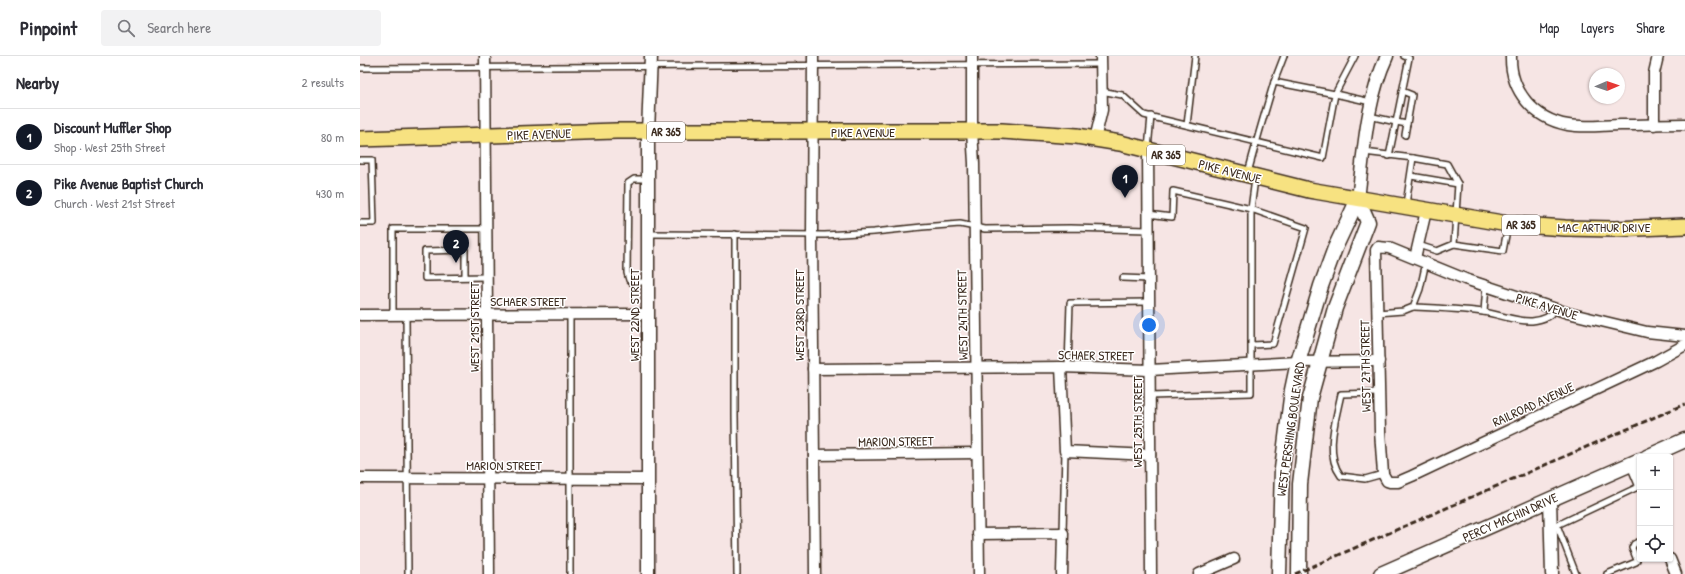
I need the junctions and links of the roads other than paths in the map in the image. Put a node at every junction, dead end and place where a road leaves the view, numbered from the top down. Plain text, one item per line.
1 (485, 56) edge
2 (1195, 56) edge
3 (1284, 56) edge
4 (1354, 56) edge
5 (1386, 56) edge
6 (1404, 56) edge
7 (1511, 56) edge
8 (1658, 56) edge
9 (972, 60) edge
10 (1101, 60) edge
11 (652, 61) edge
12 (813, 61) edge
13 (485, 67) junction
14 (360, 68) edge
15 (1274, 82) junction
16 (1101, 91) junction
17 (1402, 91) junction
18 (1335, 94) junction
19 (1371, 102) junction
20 (1152, 116) junction
21 (1368, 116) junction
22 (1396, 122) junction
23 (1407, 124) junction
24 (1685, 124) edge
25 (1187, 125) junction
26 (1654, 125) junction
27 (972, 131) junction
28 (648, 132) junction
29 (813, 132) junction
30 (1405, 135) dead end
31 (486, 136) junction
32 (360, 139) edge
33 (1095, 139) junction
34 (1257, 142) junction
35 (1148, 150) junction
36 (1364, 152) junction
37 (1389, 156) junction
38 (1413, 158) junction
39 (360, 160) edge
40 (1411, 176) junction
41 (1251, 177) junction
42 (648, 178) junction
43 (1458, 184) junction
44 (1358, 199) junction
45 (1406, 207) junction
46 (1251, 209) junction
47 (1426, 211) junction
48 (1148, 214) junction
49 (1456, 215) junction
50 (360, 223) edge
51 (1508, 224) junction
52 (1685, 226) edge
53 (974, 227) junction
54 (487, 229) junction
55 (1148, 230) junction
56 (648, 234) junction
57 (735, 234) junction
58 (812, 235) junction
59 (1454, 244) junction
60 (1418, 245) junction
61 (1378, 247) joint
62 (1415, 258) junction
63 (1426, 262) junction
64 (465, 277) junction
65 (487, 277) junction
66 (1123, 278) dead end
67 (1149, 279) junction
68 (648, 282) junction
69 (1486, 286) junction
70 (1149, 302) junction
71 (1413, 307) junction
72 (1555, 309) junction
73 (1484, 312) junction
74 (1377, 313) junction
75 (487, 314) junction
76 (570, 314) junction
77 (648, 314) junction
78 (360, 315) edge
79 (393, 315) junction
80 (406, 315) junction
81 (1685, 336) edge
82 (1252, 345) junction
83 (1685, 345) edge
84 (1379, 361) junction
85 (1298, 362) junction
86 (1320, 362) junction
87 (1252, 364) junction
88 (1065, 367) junction
89 (813, 368) junction
90 (976, 368) junction
91 (1150, 370) junction
92 (1379, 393) junction
93 (1150, 396) junction
94 (1685, 440) edge
95 (1065, 451) junction
96 (977, 453) junction
97 (1654, 454) edge
98 (814, 455) junction
99 (1150, 455) junction
100 (1636, 462) edge
101 (1383, 474) junction
102 (360, 478) edge
103 (407, 478) junction
104 (488, 478) junction
105 (570, 479) junction
106 (648, 479) junction
107 (1637, 487) edge
108 (1550, 499) junction
109 (1554, 527) junction
110 (1063, 533) junction
111 (978, 534) junction
112 (1637, 542) edge
113 (1234, 559) dead end
114 (1637, 560) edge
115 (1637, 560) edge
116 (1671, 562) edge
117 (408, 574) edge
118 (488, 574) edge
119 (570, 574) edge
120 (648, 574) edge
121 (737, 574) edge
122 (816, 574) edge
123 (978, 574) edge
124 (1062, 574) edge
125 (1151, 574) edge
126 (1199, 574) edge
127 (1279, 574) edge
128 (1299, 574) edge
129 (1381, 574) edge
130 (1552, 574) edge
131 (1576, 574) edge
132 (1607, 574) edge
133 (1676, 574) edge

1 - 13 street, WEST 21ST STREET
2 - 25 lane
3 - 15 lane
4 - 18 lane
5 - 19 street, WEST PERSHING BOULEVARD
6 - 17 lane
7 - 26 street
8 - 26 street
9 - 10 lane
9 - 12 lane
9 - 27 street, WEST 24TH STREET
10 - 16 street
11 - 12 lane
11 - 13 lane
11 - 28 street, WEST 22ND STREET
12 - 29 street, WEST 23RD STREET
13 - 14 lane
13 - 31 street, WEST 21ST STREET
15 - 18 lane
15 - 34 lane
16 - 20 lane
16 - 33 street
17 - 22 lane
17 - 23 lane
18 - 19 lane
18 - 34 lane
19 - 21 street, WEST PERSHING BOULEVARD
20 - 25 lane
20 - 35 lane
21 - 22 lane
21 - 36 street, WEST PERSHING BOULEVARD
22 - 23 lane
22 - 37 lane
23 - 30 lane
24 - 26 street
25 - 34 lane
27 - 29 main road, PIKE AVENUE / AR 365
27 - 33 main road, PIKE AVENUE / AR 365
27 - 53 street, WEST 24TH STREET
28 - 29 main road, PIKE AVENUE / AR 365
28 - 31 main road, PIKE AVENUE / AR 365
28 - 42 street, WEST 22ND STREET
29 - 58 street, WEST 23RD STREET
31 - 32 main road, PIKE AVENUE / AR 365
31 - 54 street, WEST 21ST STREET
33 - 35 main road, PIKE AVENUE / AR 365
34 - 41 lane
35 - 41 main road, PIKE AVENUE / AR 365
35 - 48 street, WEST 25TH STREET
36 - 37 lane
36 - 44 street, WEST PERSHING BOULEVARD
37 - 38 lane
38 - 40 lane
38 - 43 lane
39 - 50 lane
40 - 43 lane
40 - 45 lane
41 - 44 main road, PIKE AVENUE / AR 365
41 - 46 lane
42 - 56 street, WEST 22ND STREET
42 - 68 lane
43 - 49 lane
44 - 45 main road, MAC ARTHUR DRIVE / AR 365
44 - 85 main road, WEST PERSHING BOULEVARD
44 - 86 main road, WEST PERSHING BOULEVARD
45 - 47 main road, MAC ARTHUR DRIVE / AR 365
46 - 48 lane
46 - 82 lane
46 - 82 lane
47 - 49 main road, MAC ARTHUR DRIVE / AR 365
47 - 60 street
48 - 55 street, WEST 25TH STREET
49 - 51 main road, MAC ARTHUR DRIVE / AR 365
49 - 59 lane
51 - 52 main road, MAC ARTHUR DRIVE / AR 365
51 - 59 lane
53 - 55 lane
53 - 58 lane
53 - 90 street, WEST 24TH STREET
54 - 65 street, WEST 21ST STREET
54 - 79 lane
55 - 67 street, WEST 25TH STREET
56 - 57 lane
56 - 68 street, WEST 22ND STREET
57 - 58 lane
57 - 121 lane
58 - 89 street, WEST 23RD STREET
59 - 60 lane
60 - 62 street
61 - 62 street, PIKE AVENUE
61 - 74 street, WEST 27TH STREET
62 - 63 street, PIKE AVENUE
63 - 69 street, PIKE AVENUE
63 - 71 lane
64 - 64 lane
64 - 65 lane
65 - 75 street, WEST 21ST STREET
66 - 67 lane
67 - 70 street, WEST 25TH STREET
68 - 77 street, WEST 22ND STREET
69 - 72 street, PIKE AVENUE
69 - 73 lane
70 - 88 lane
70 - 91 street, WEST 25TH STREET
71 - 73 lane
71 - 74 lane
72 - 73 lane
72 - 81 street, PIKE AVENUE
74 - 84 street, WEST 27TH STREET
75 - 76 street, SCHAER STREET
75 - 80 street, SCHAER STREET
75 - 104 street, WEST 21ST STREET
76 - 77 street, SCHAER STREET
76 - 105 lane
77 - 106 street, WEST 22ND STREET
78 - 79 street, SCHAER STREET
79 - 80 street, SCHAER STREET
80 - 103 lane
82 - 87 lane
83 - 101 street, RAILROAD AVENUE
84 - 86 street, SCHAER STREET
84 - 92 street, WEST 27TH STREET
85 - 86 street, SCHAER STREET
85 - 87 street, SCHAER STREET
85 - 127 main road, WEST PERSHING BOULEVARD
86 - 128 main road, WEST PERSHING BOULEVARD
87 - 91 street, SCHAER STREET
87 - 93 lane
88 - 90 street, SCHAER STREET
88 - 91 street, SCHAER STREET
88 - 95 street
89 - 90 street, SCHAER STREET
89 - 98 street, WEST 23RD STREET
90 - 96 street, WEST 24TH STREET
91 - 93 street, WEST 25TH STREET
92 - 101 street, WEST 27TH STREET
92 - 101 lane
93 - 99 street, WEST 25TH STREET
94 - 97 main road
95 - 99 street
95 - 110 lane
96 - 98 street, MARION STREET
96 - 111 street, WEST 24TH STREET
98 - 122 street, WEST 23RD STREET
99 - 125 street, WEST 25TH STREET
100 - 108 main road, PERCY MACHIN DRIVE
102 - 103 street, MARION STREET
103 - 104 street, MARION STREET
103 - 117 lane
104 - 105 street, MARION STREET
104 - 118 street, WEST 21ST STREET
105 - 106 street, MARION STREET
105 - 119 lane
106 - 120 street, WEST 22ND STREET
107 - 109 lane
108 - 109 street
108 - 129 main road, PERCY MACHIN DRIVE
109 - 130 street
109 - 131 lane
110 - 111 street
110 - 124 street
111 - 123 street, WEST 24TH STREET
112 - 114 lane
113 - 126 street
115 - 132 lane
116 - 133 street

